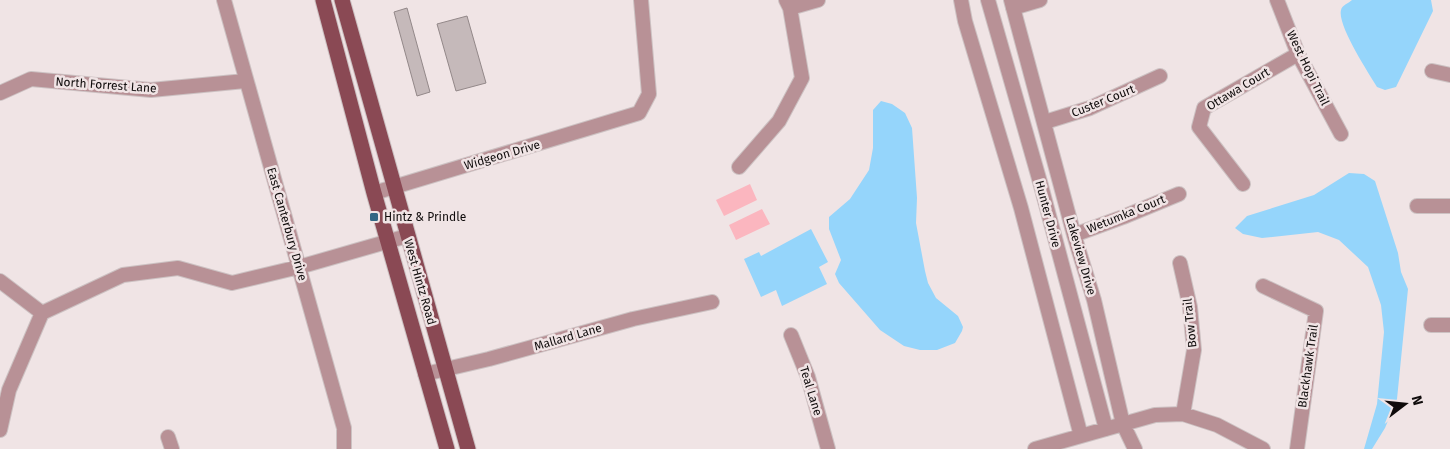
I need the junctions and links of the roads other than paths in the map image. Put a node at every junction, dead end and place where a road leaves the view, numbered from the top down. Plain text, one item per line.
1 (224, 0) edge
2 (323, 0) edge
3 (342, 0) edge
4 (641, 0) edge
5 (818, 0) edge
6 (961, 0) edge
7 (988, 0) edge
8 (1040, 0) edge
9 (1277, 0) edge
10 (788, 4) edge
11 (1012, 4) edge
12 (1298, 54) junction
13 (1432, 71) dead end
14 (1450, 75) edge
15 (1160, 76) dead end
16 (246, 81) junction
17 (0, 93) edge
18 (1045, 122) junction
19 (1341, 134) dead end
20 (739, 167) dead end
21 (1242, 184) dead end
22 (393, 187) junction
23 (374, 192) junction
24 (1179, 194) dead end
25 (1417, 206) dead end
26 (1450, 206) edge
27 (1074, 235) junction
28 (407, 236) junction
29 (389, 241) junction
30 (1180, 263) dead end
31 (299, 267) junction
32 (0, 281) edge
33 (1263, 286) dead end
34 (712, 302) dead end
35 (42, 313) junction
36 (1431, 325) dead end
37 (1450, 325) edge
38 (791, 334) dead end
39 (445, 370) junction
40 (425, 374) junction
41 (1183, 414) junction
42 (1123, 424) junction
43 (1106, 429) junction
44 (0, 430) edge
45 (1081, 436) junction
46 (344, 449) edge
47 (446, 449) edge
48 (468, 449) edge
49 (828, 449) edge
50 (1034, 449) edge
51 (1135, 449) edge
52 (1263, 449) edge
53 (1297, 449) edge

1 - 16 street, East Canterbury Drive
2 - 23 main road, West Hintz Road
3 - 22 main road, West Hintz Road
4 - 22 street, Widgeon Drive
5 - 10 street
6 - 45 street
7 - 43 street, Hunter Drive
8 - 11 street
9 - 12 street, West Hopi Trail
10 - 20 street
11 - 18 street, Lakeview Drive
12 - 19 street, West Hopi Trail
12 - 21 street, Ottawa Court
13 - 14 street
15 - 18 street, Custer Court
16 - 17 street, North Forrest Lane
16 - 31 street, East Canterbury Drive
18 - 27 street, Lakeview Drive
22 - 23 street, Widgeon Drive
22 - 28 main road, West Hintz Road
23 - 29 main road, West Hintz Road
24 - 27 street, Wetumka Court
25 - 26 street
27 - 42 street, Lakeview Drive
28 - 29 street
28 - 39 main road, West Hintz Road
29 - 31 street
29 - 40 main road, West Hintz Road
30 - 41 street, Bow Trail
31 - 35 street
31 - 46 street, East Canterbury Drive
32 - 35 street
33 - 53 street, Blackhawk Trail
34 - 39 street, Mallard Lane
35 - 44 street
36 - 37 street
38 - 49 street, Teal Lane
39 - 40 street, Mallard Lane
39 - 48 main road, West Hintz Road
40 - 47 main road, West Hintz Road
41 - 42 street
41 - 52 street
42 - 43 street
42 - 51 street, Lakeview Drive
43 - 45 street
45 - 50 street

